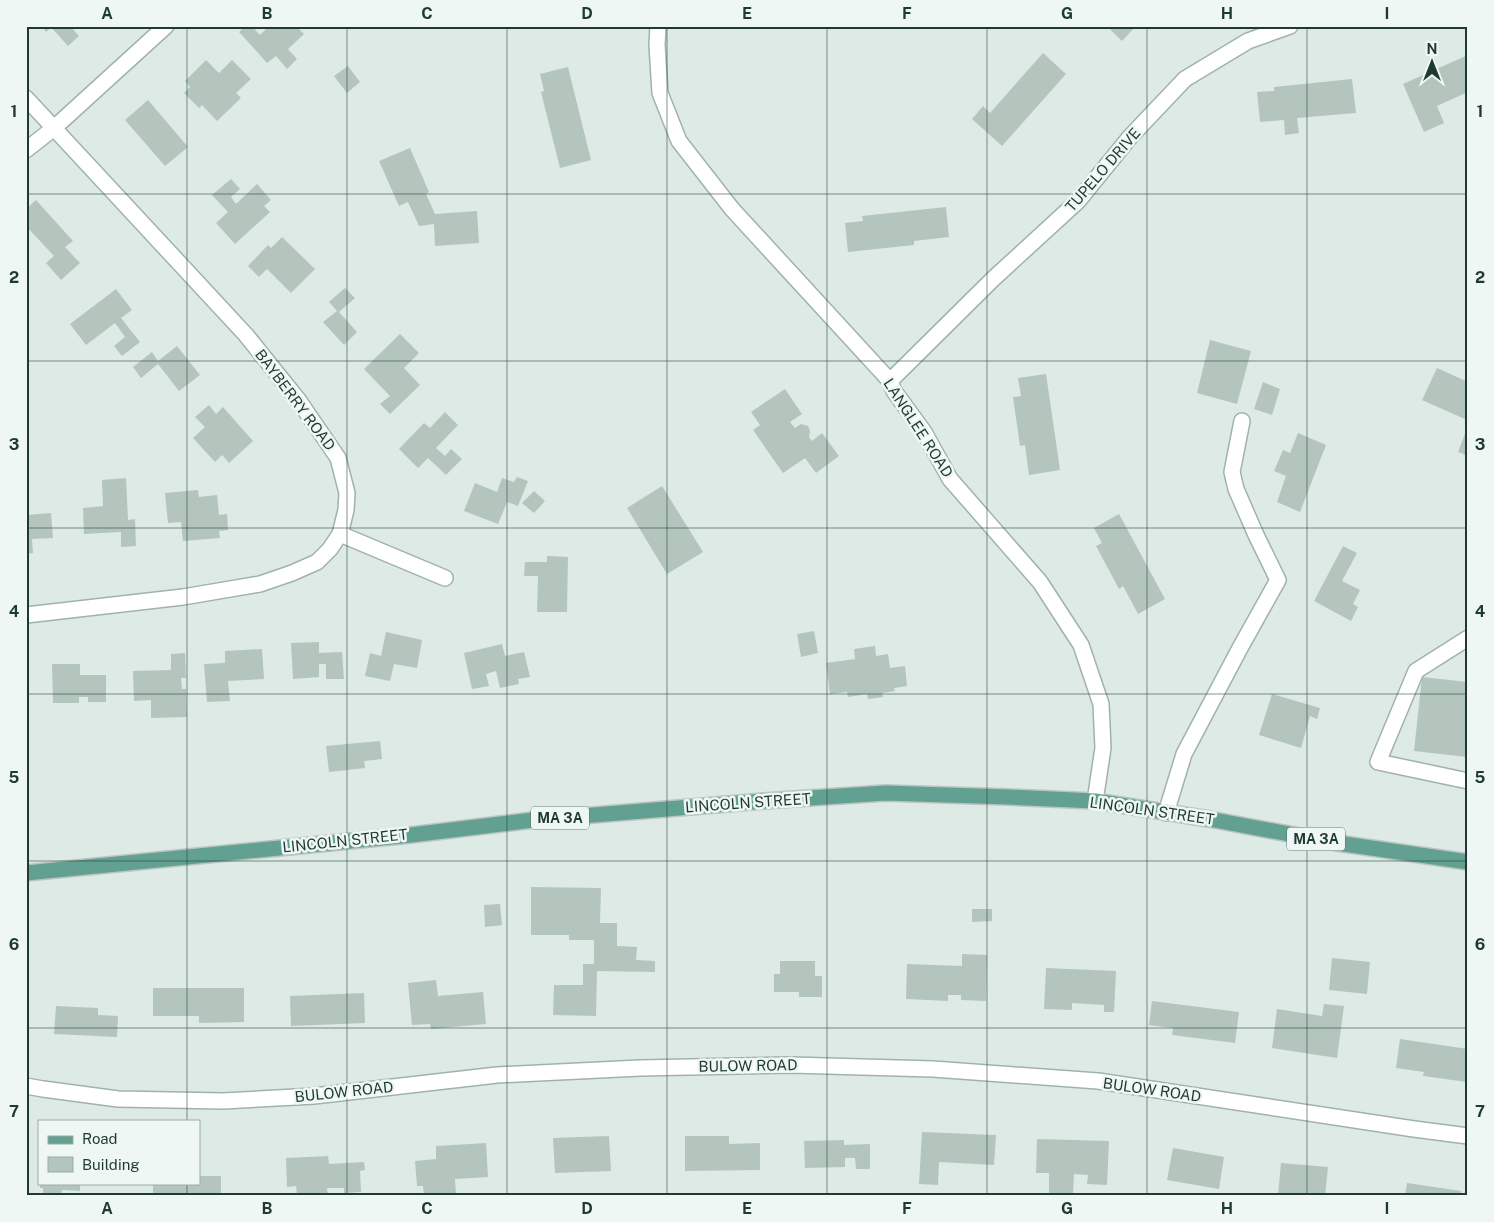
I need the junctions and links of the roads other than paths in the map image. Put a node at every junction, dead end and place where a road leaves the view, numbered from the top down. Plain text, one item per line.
1 (166, 26) edge
2 (658, 26) edge
3 (1290, 26) edge
4 (26, 98) edge
5 (54, 128) junction
6 (26, 150) edge
7 (890, 381) junction
8 (1242, 421) dead end
9 (340, 534) junction
10 (445, 578) dead end
11 (26, 615) edge
12 (1468, 638) edge
13 (1468, 781) edge
14 (1095, 802) junction
15 (1166, 812) junction
16 (1468, 862) edge
17 (26, 873) edge
18 (26, 1086) edge
19 (1468, 1136) edge

1 - 5 street
2 - 7 street, LANGLEE ROAD
3 - 7 street, TUPELO DRIVE
4 - 5 street, BAYBERRY ROAD
5 - 6 street
5 - 9 street, BAYBERRY ROAD
7 - 14 street, LANGLEE ROAD
8 - 15 street
9 - 10 street
9 - 11 street, BAYBERRY ROAD
12 - 13 street
14 - 15 main road, LINCOLN STREET / MA 3A
14 - 17 main road, LINCOLN STREET / MA 3A
15 - 16 main road, LINCOLN STREET / MA 3A
18 - 19 street, BULOW ROAD

